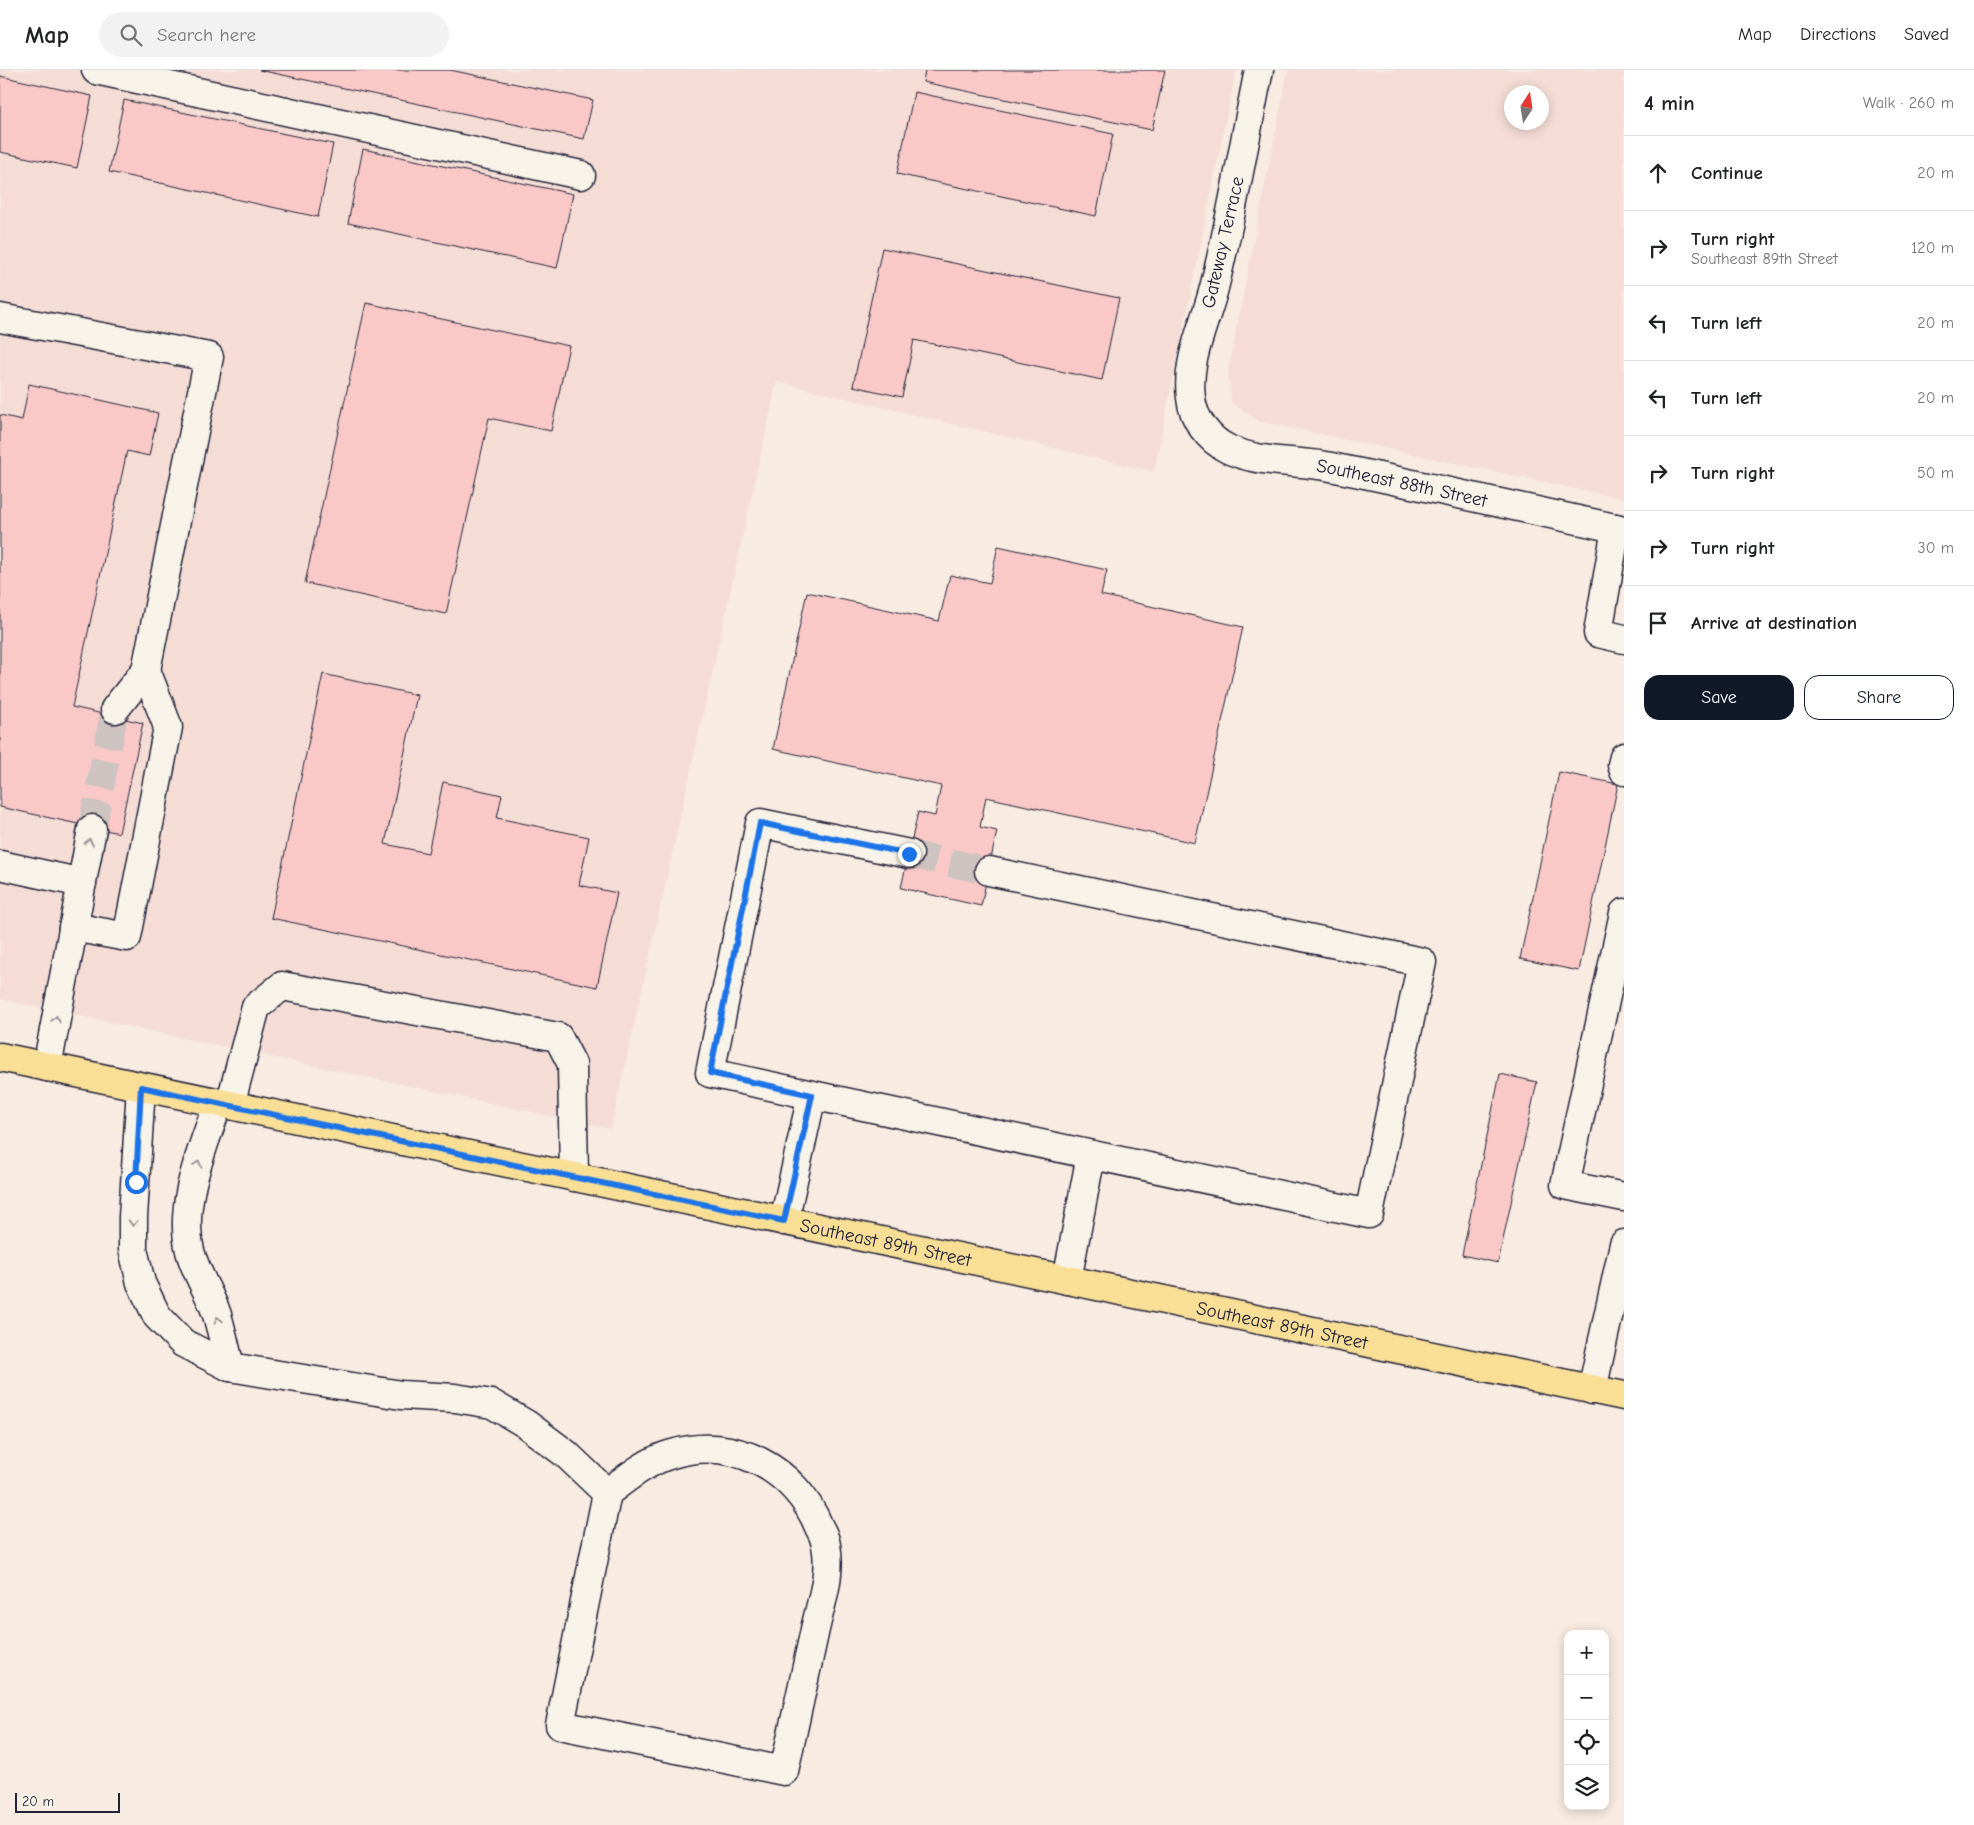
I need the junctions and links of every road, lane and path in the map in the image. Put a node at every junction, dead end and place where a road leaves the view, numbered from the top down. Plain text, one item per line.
1 (96, 70) edge
2 (1259, 70) edge
3 (581, 175) dead end
4 (0, 318) edge
5 (1195, 413) joint
6 (1620, 529) edge
7 (1624, 639) edge
8 (146, 670) junction
9 (115, 709) tunnel mouth
10 (1624, 757) edge
11 (1624, 771) edge
12 (92, 829) tunnel mouth
13 (909, 854) tunnel mouth
14 (0, 865) edge
15 (988, 871) tunnel mouth
16 (82, 882) junction
17 (1624, 912) edge
18 (73, 927) junction
19 (1615, 1000) edge
20 (0, 1057) edge
21 (47, 1067) junction
22 (141, 1087) junction
23 (812, 1095) junction
24 (224, 1104) junction
25 (1091, 1155) junction
26 (574, 1177) junction
27 (1624, 1197) edge
28 (784, 1221) junction
29 (1624, 1244) edge
30 (1066, 1280) junction
31 (230, 1367) junction
32 (1592, 1390) junction
33 (1624, 1396) edge
34 (607, 1493) junction

1 - 3 street
2 - 5 street, Gateway Terrace
4 - 8 street
5 - 6 street, Southeast 88th Street
6 - 7 street
8 - 9 street
8 - 18 street
10 - 11 street
16 -> 12 street
13 - 23 street
14 - 16 street
15 - 25 street
16 - 18 street
17 - 19 street
21 -> 18 street
19 - 27 street
20 - 21 main road, Southeast 89th Street
21 - 22 main road, Southeast 89th Street
22 - 24 main road, Southeast 89th Street
22 -> 31 street
23 - 25 street
23 - 28 street
24 - 26 main road, Southeast 89th Street
24 - 26 street
31 -> 24 street
25 - 30 street
26 - 28 main road, Southeast 89th Street
28 - 30 main road, Southeast 89th Street
29 - 32 street
30 - 32 main road, Southeast 89th Street
31 - 34 street
32 - 33 main road, Southeast 89th Street
34 - 34 street

